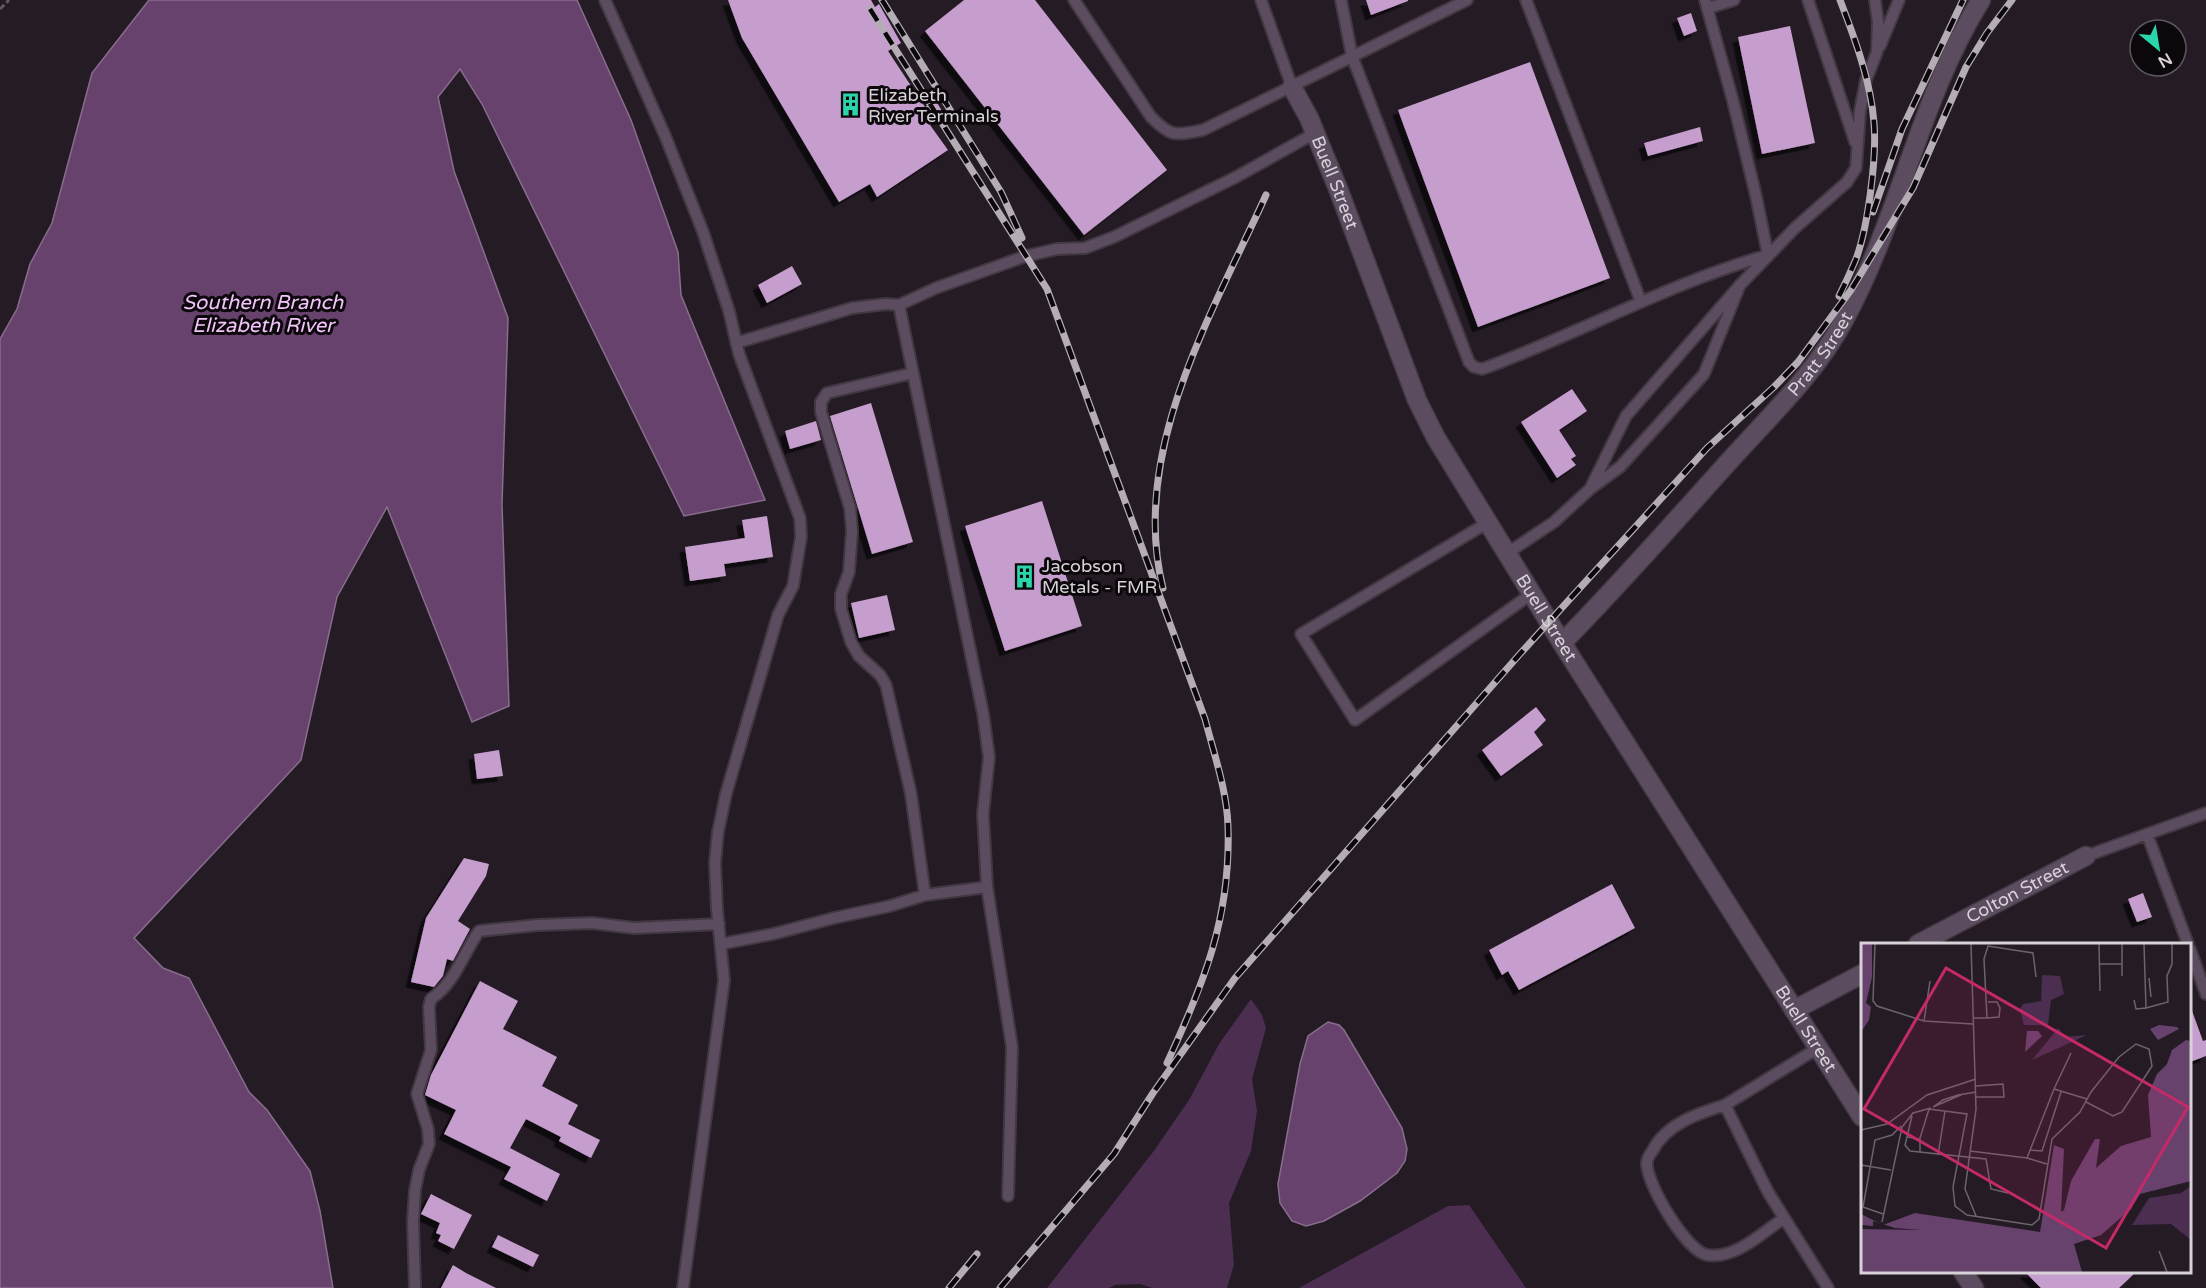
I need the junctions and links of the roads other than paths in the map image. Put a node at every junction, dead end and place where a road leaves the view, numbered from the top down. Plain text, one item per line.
1 (605, 0) edge
2 (1074, 0) edge
3 (1261, 0) edge
4 (1341, 0) edge
5 (1467, 0) edge
6 (1526, 0) edge
7 (1734, 0) edge
8 (1808, 0) edge
9 (1875, 0) edge
10 (1899, 0) edge
11 (1981, 0) edge
12 (1706, 4) edge
13 (1877, 52) junction
14 (1352, 56) junction
15 (1292, 87) junction
16 (1315, 133) junction
17 (1857, 149) junction
18 (1768, 255) junction
19 (1740, 285) junction
20 (1641, 302) junction
21 (899, 305) junction
22 (736, 343) junction
23 (913, 373) junction
24 (1590, 489) junction
25 (1487, 523) junction
26 (1506, 554) junction
27 (1531, 594) junction
28 (1562, 644) junction
29 (2206, 813) edge
30 (2147, 834) junction
31 (2086, 856) joint
32 (987, 886) junction
33 (925, 895) junction
34 (719, 924) junction
35 (1922, 943) edge
36 (2187, 943) edge
37 (721, 944) junction
38 (2191, 953) edge
39 (1861, 975) edge
40 (2206, 994) edge
41 (1794, 1010) junction
42 (1818, 1048) junction
43 (1725, 1105) junction
44 (1861, 1114) edge
45 (1008, 1196) dead end
46 (1784, 1218) junction
47 (1964, 1273) edge
48 (415, 1288) edge
49 (683, 1288) edge
50 (1828, 1288) edge
51 (1974, 1288) edge

1 - 22 lane
2 - 15 lane
3 - 15 lane
4 - 14 lane
5 - 14 lane
6 - 20 lane
7 - 12 lane
8 - 17 lane
9 - 13 lane
10 - 13 lane
11 - 28 street, Pratt Street
12 - 18 lane
13 - 17 lane
14 - 15 lane
14 - 20 lane
15 - 16 street, Buell Street
16 - 21 lane
16 - 25 street, Buell Street
17 - 18 lane
18 - 19 lane
18 - 20 lane
19 - 24 lane
19 - 24 lane
21 - 22 lane
21 - 23 lane
22 - 34 lane
23 - 32 lane
23 - 33 lane
24 - 26 lane
25 - 26 street, Buell Street
25 - 27 lane
26 - 27 street, Buell Street
27 - 28 street, Buell Street
28 - 41 street, Buell Street
29 - 30 lane
30 - 31 lane
30 - 36 lane
31 - 35 street, Colton Street
32 - 33 lane
32 - 45 lane
33 - 37 lane
34 - 37 lane
34 - 48 lane
37 - 49 lane
38 - 40 lane
39 - 41 street
41 - 42 street, Buell Street
42 - 43 lane
42 - 44 street, Buell Street
43 - 46 lane
43 - 46 lane
46 - 50 lane
47 - 51 street

